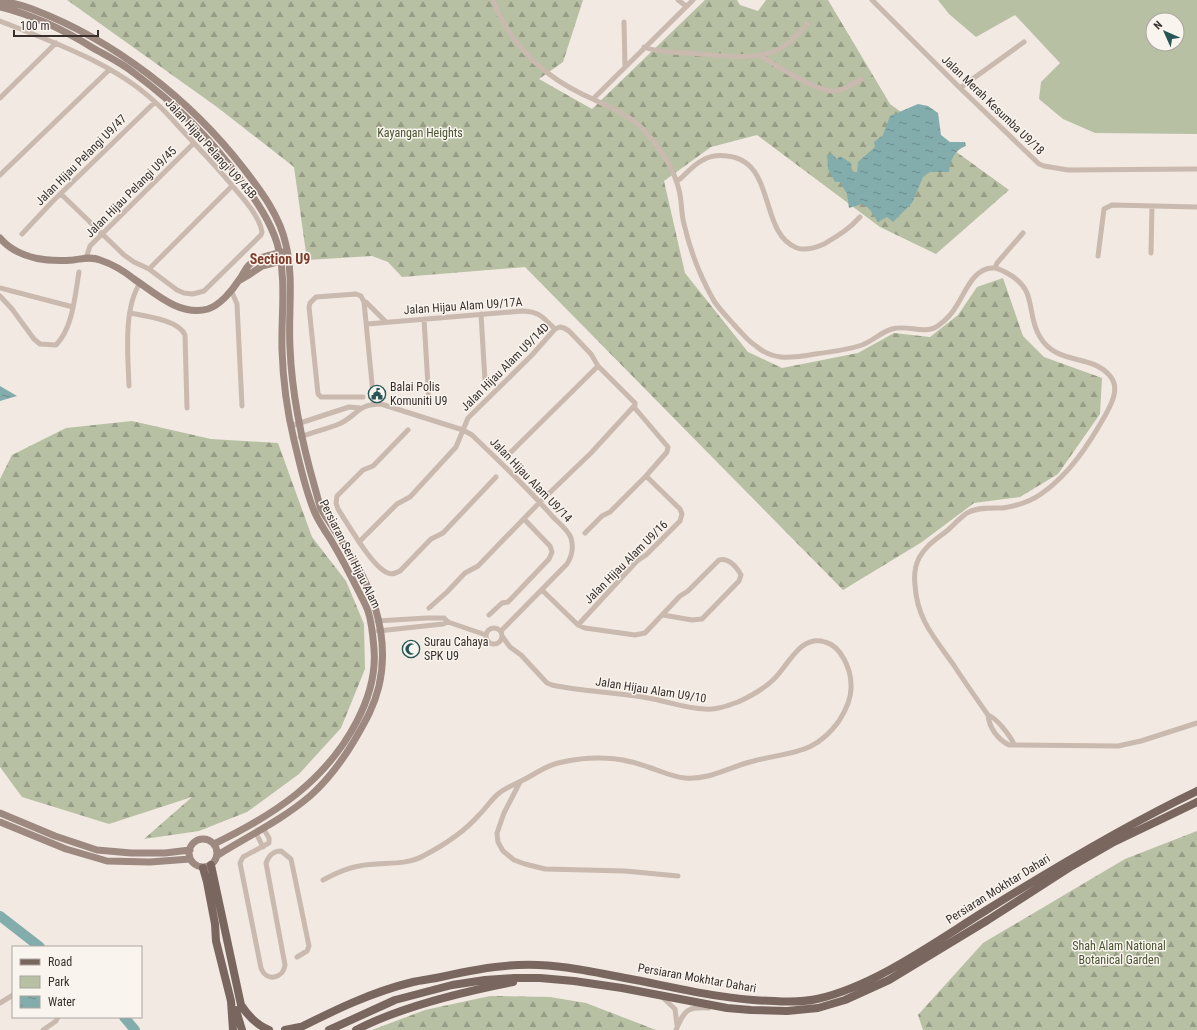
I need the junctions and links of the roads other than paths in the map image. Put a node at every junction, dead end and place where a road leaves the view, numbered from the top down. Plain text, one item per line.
1 (0, 0) edge
2 (493, 0) edge
3 (678, 0) edge
4 (693, 0) edge
5 (872, 0) edge
6 (686, 6) junction
7 (0, 7) edge
8 (0, 21) edge
9 (624, 22) dead end
10 (807, 24) dead end
11 (1024, 42) dead end
12 (56, 43) junction
13 (644, 47) junction
14 (759, 55) junction
15 (625, 67) junction
16 (109, 70) junction
17 (861, 79) dead end
18 (960, 88) junction
19 (0, 98) edge
20 (592, 99) junction
21 (155, 102) junction
22 (194, 144) junction
23 (1197, 169) edge
24 (0, 175) edge
25 (676, 181) junction
26 (232, 186) junction
27 (61, 194) junction
28 (1152, 206) junction
29 (1197, 206) edge
30 (860, 217) dead end
31 (1023, 233) dead end
32 (22, 234) dead end
33 (102, 234) junction
34 (0, 238) edge
35 (277, 243) junction
36 (288, 251) junction
37 (279, 253) junction
38 (1151, 253) dead end
39 (1098, 256) dead end
40 (267, 257) junction
41 (86, 258) junction
42 (289, 259) junction
43 (281, 261) junction
44 (270, 264) junction
45 (995, 268) junction
46 (149, 269) junction
47 (79, 272) dead end
48 (282, 276) junction
49 (240, 280) junction
50 (140, 283) junction
51 (0, 288) edge
52 (231, 290) junction
53 (0, 296) edge
54 (364, 302) junction
55 (73, 307) junction
56 (130, 313) junction
57 (481, 314) junction
58 (424, 319) junction
59 (386, 322) junction
60 (366, 324) junction
61 (555, 329) junction
62 (598, 366) junction
63 (485, 381) dead end
64 (129, 386) dead end
65 (363, 397) dead end
66 (429, 402) dead end
67 (374, 404) junction
68 (242, 406) dead end
69 (635, 406) junction
70 (187, 408) dead end
71 (360, 408) junction
72 (299, 424) junction
73 (291, 426) junction
74 (408, 430) dead end
75 (463, 430) junction
76 (301, 436) junction
77 (294, 440) junction
78 (511, 452) dead end
79 (646, 476) junction
80 (496, 477) dead end
81 (540, 502) junction
82 (524, 519) junction
83 (585, 533) dead end
84 (359, 542) junction
85 (542, 590) junction
86 (429, 608) dead end
87 (489, 615) dead end
88 (663, 615) junction
89 (379, 621) junction
90 (371, 622) junction
91 (448, 622) junction
92 (578, 625) junction
93 (380, 630) junction
94 (372, 632) junction
95 (502, 633) junction
96 (486, 635) junction
97 (496, 644) junction
98 (510, 647) junction
99 (988, 715) junction
100 (1197, 723) edge
101 (1014, 744) junction
102 (520, 782) junction
103 (1197, 791) edge
104 (1197, 802) edge
105 (0, 813) edge
106 (0, 822) edge
107 (263, 828) junction
108 (256, 833) junction
109 (214, 844) junction
110 (263, 846) junction
111 (190, 850) junction
112 (218, 855) junction
113 (190, 858) junction
114 (212, 865) junction
115 (203, 868) junction
116 (678, 876) dead end
117 (323, 880) dead end
118 (215, 924) junction
119 (297, 957) dead end
120 (540, 978) junction
121 (660, 995) junction
122 (12, 996) edge
123 (0, 1003) edge
124 (727, 1008) junction
125 (58, 1018) edge
126 (304, 1026) junction
127 (43, 1030) edge
128 (233, 1030) edge
129 (242, 1030) edge
130 (269, 1030) edge
131 (286, 1030) edge
132 (295, 1030) edge
133 (329, 1030) edge
134 (356, 1030) edge
135 (676, 1030) edge

1 - 36 street, Persiaran Seri Hijau Alam
2 - 20 street
3 - 6 street
4 - 6 street
5 - 18 street, Jalan Merah Kesumba U9/18
6 - 13 street
7 - 35 street, Persiaran Seri Hijau Alam
8 - 12 street, Jalan Hijau Pelangi U9/45B
9 - 15 street
10 - 14 street
11 - 18 street
12 - 16 street, Jalan Hijau Pelangi U9/45B
12 - 19 street
13 - 14 street
13 - 15 street
14 - 17 street
15 - 20 street
16 - 21 street, Jalan Hijau Pelangi U9/45B
16 - 24 street
18 - 23 street, Jalan Merah Kesumba U9/18
20 - 25 street
21 - 22 street, Jalan Hijau Pelangi U9/45B
21 - 27 street, Jalan Hijau Pelangi U9/47
22 - 26 street, Jalan Hijau Pelangi U9/45B
22 - 33 street, Jalan Hijau Pelangi U9/45
25 - 30 street
25 - 45 street
26 - 46 street
26 - 46 street, Jalan Hijau Pelangi U9/45B
27 - 32 street, Jalan Hijau Pelangi U9/47
27 - 33 street
28 - 29 street
28 - 38 street
28 - 39 street
31 - 45 street
33 - 41 street, Jalan Hijau Pelangi U9/45
33 - 46 street
34 - 41 street
35 - 37 street, Persiaran Seri Hijau Alam
35 - 40 street
36 - 37 street
36 - 42 street, Persiaran Seri Hijau Alam
37 - 40 street
37 - 43 street, Persiaran Seri Hijau Alam
40 - 49 street
41 - 50 street
42 - 43 street
42 - 72 street, Persiaran Seri Hijau Alam
43 - 44 street
43 - 48 street, Persiaran Seri Hijau Alam
44 - 48 street
44 - 49 street
45 - 99 street
47 - 55 street
48 - 73 street, Persiaran Seri Hijau Alam
49 - 52 street
50 - 52 street
50 - 56 street
51 - 55 street
52 - 68 street
53 - 55 street
54 - 59 street
54 - 60 street
54 - 65 street
56 - 64 street
56 - 70 street
57 - 58 street, Jalan Hijau Alam U9/17A
57 - 61 street, Jalan Hijau Alam U9/17A
57 - 63 street
58 - 59 street, Jalan Hijau Alam U9/17A
58 - 66 street
59 - 60 street, Jalan Hijau Alam U9/17A
60 - 67 street
61 - 62 street, Jalan Hijau Alam U9/14D
61 - 75 street, Jalan Hijau Alam U9/14D
62 - 69 street, Jalan Hijau Alam U9/14D
62 - 78 street
67 - 71 street, Jalan Hijau Alam U9/14
67 - 75 street, Jalan Hijau Alam U9/14
69 - 79 street, Jalan Hijau Alam U9/14D
69 - 81 street
71 - 72 street
71 - 76 street
72 - 73 street
72 - 76 street, Persiaran Seri Hijau Alam
73 - 77 street, Persiaran Seri Hijau Alam
74 - 84 street
75 - 81 street, Jalan Hijau Alam U9/14
75 - 84 street, Jalan Hijau Alam U9/14D
76 - 77 street
76 - 89 street, Persiaran Seri Hijau Alam
77 - 90 street, Persiaran Seri Hijau Alam
79 - 83 street
79 - 92 street, Jalan Hijau Alam U9/16
80 - 84 street
81 - 82 street
81 - 85 street, Jalan Hijau Alam U9/14
82 - 86 street
82 - 87 street
85 - 92 street
85 - 95 street, Jalan Hijau Alam U9/14
88 - 88 street
88 - 92 street
89 - 90 street, Jalan Hijau Alam U9/10
89 - 91 street, Jalan Hijau Alam U9/10
89 - 93 street, Persiaran Seri Hijau Alam
90 - 94 street, Persiaran Seri Hijau Alam
91 - 93 street
91 - 96 street, Jalan Hijau Alam U9/10
93 - 94 street
93 - 107 street, Persiaran Seri Hijau Alam
94 - 109 street, Persiaran Seri Hijau Alam
95 - 96 street
95 - 97 street
95 - 98 street, Jalan Hijau Alam U9/10
96 - 97 street, Jalan Hijau Alam U9/10
97 - 98 street, Jalan Hijau Alam U9/10
98 - 102 street, Jalan Hijau Alam U9/10
99 - 101 street
99 - 101 street
100 - 101 street
102 - 116 street, Jalan Hijau Alam U9/10
102 - 117 street, Jalan Hijau Alam U9/10
103 - 126 main road, Persiaran Mokhtar Dahari
104 - 124 main road, Persiaran Mokhtar Dahari
105 - 111 street
106 - 113 street
107 - 108 street, Persiaran Seri Hijau Alam
107 - 110 street
108 - 110 street
108 - 112 street, Persiaran Seri Hijau Alam
109 - 111 street
109 - 112 street
110 - 119 street
111 - 113 street
112 - 114 street
113 - 115 street
114 - 115 street
114 - 130 main road
115 - 118 main road
118 - 128 main road
118 - 129 main road
120 - 121 main road, Persiaran Mokhtar Dahari
120 - 133 main road, Persiaran Mokhtar Dahari
120 - 134 main road
121 - 124 main road, Persiaran Mokhtar Dahari
121 - 135 street
122 - 123 street
124 - 135 street
125 - 127 street
126 - 131 main road
126 - 132 main road, Persiaran Mokhtar Dahari

